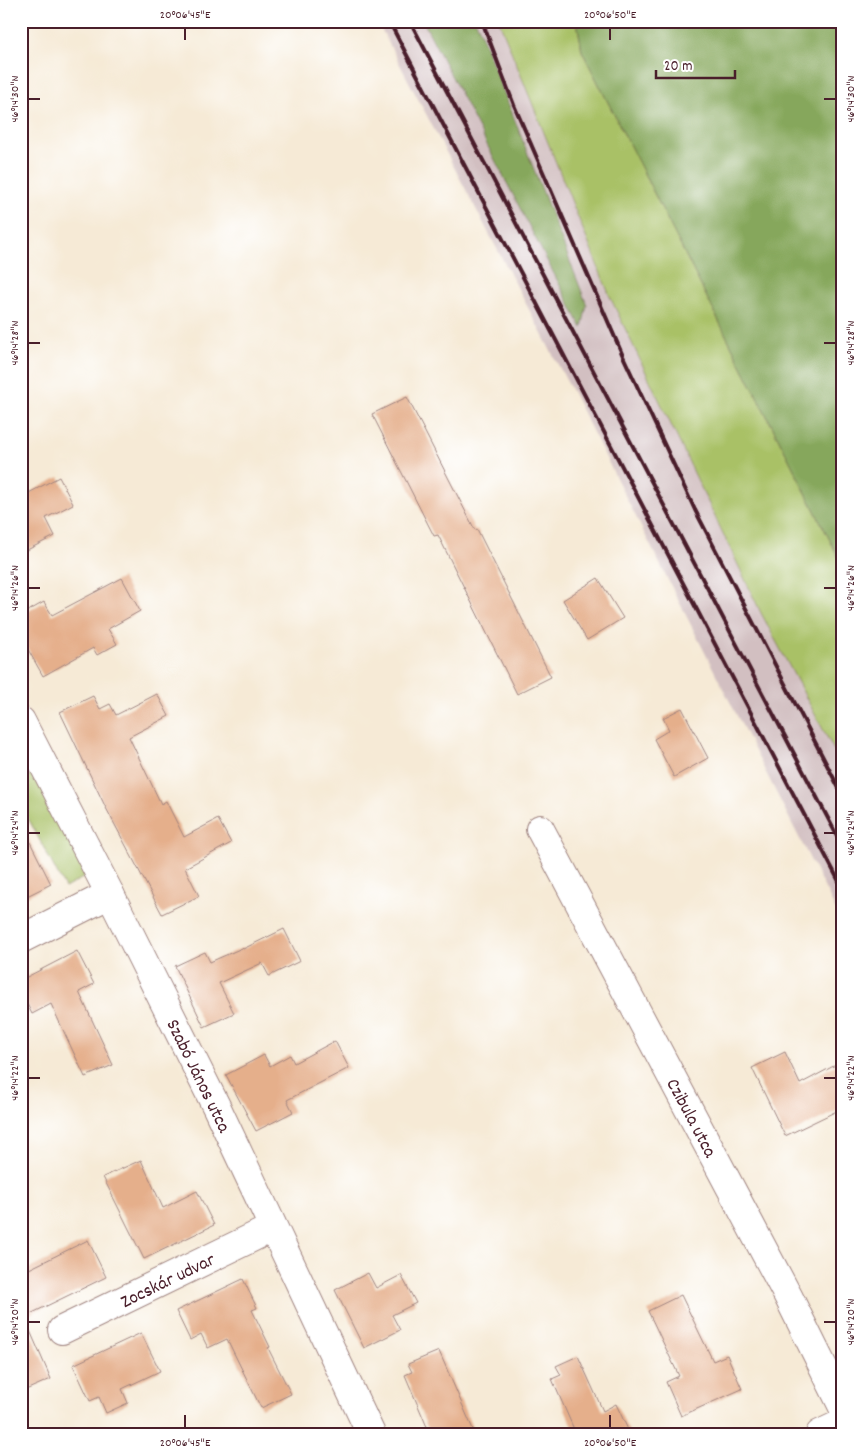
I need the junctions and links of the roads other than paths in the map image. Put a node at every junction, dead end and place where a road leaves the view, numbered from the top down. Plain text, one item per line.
1 (21, 721) edge
2 (540, 828) dead end
3 (110, 894) junction
4 (21, 939) edge
5 (272, 1228) junction
6 (62, 1330) dead end
7 (843, 1407) edge
8 (843, 1423) edge
9 (371, 1434) edge
10 (820, 1434) edge

1 - 3 street, Szabó János utca
2 - 7 street, Czibula utca
3 - 4 street
3 - 5 street, Szabó János utca
5 - 6 street, Zocskár udvar
5 - 9 street, Szabó János utca
8 - 10 street

